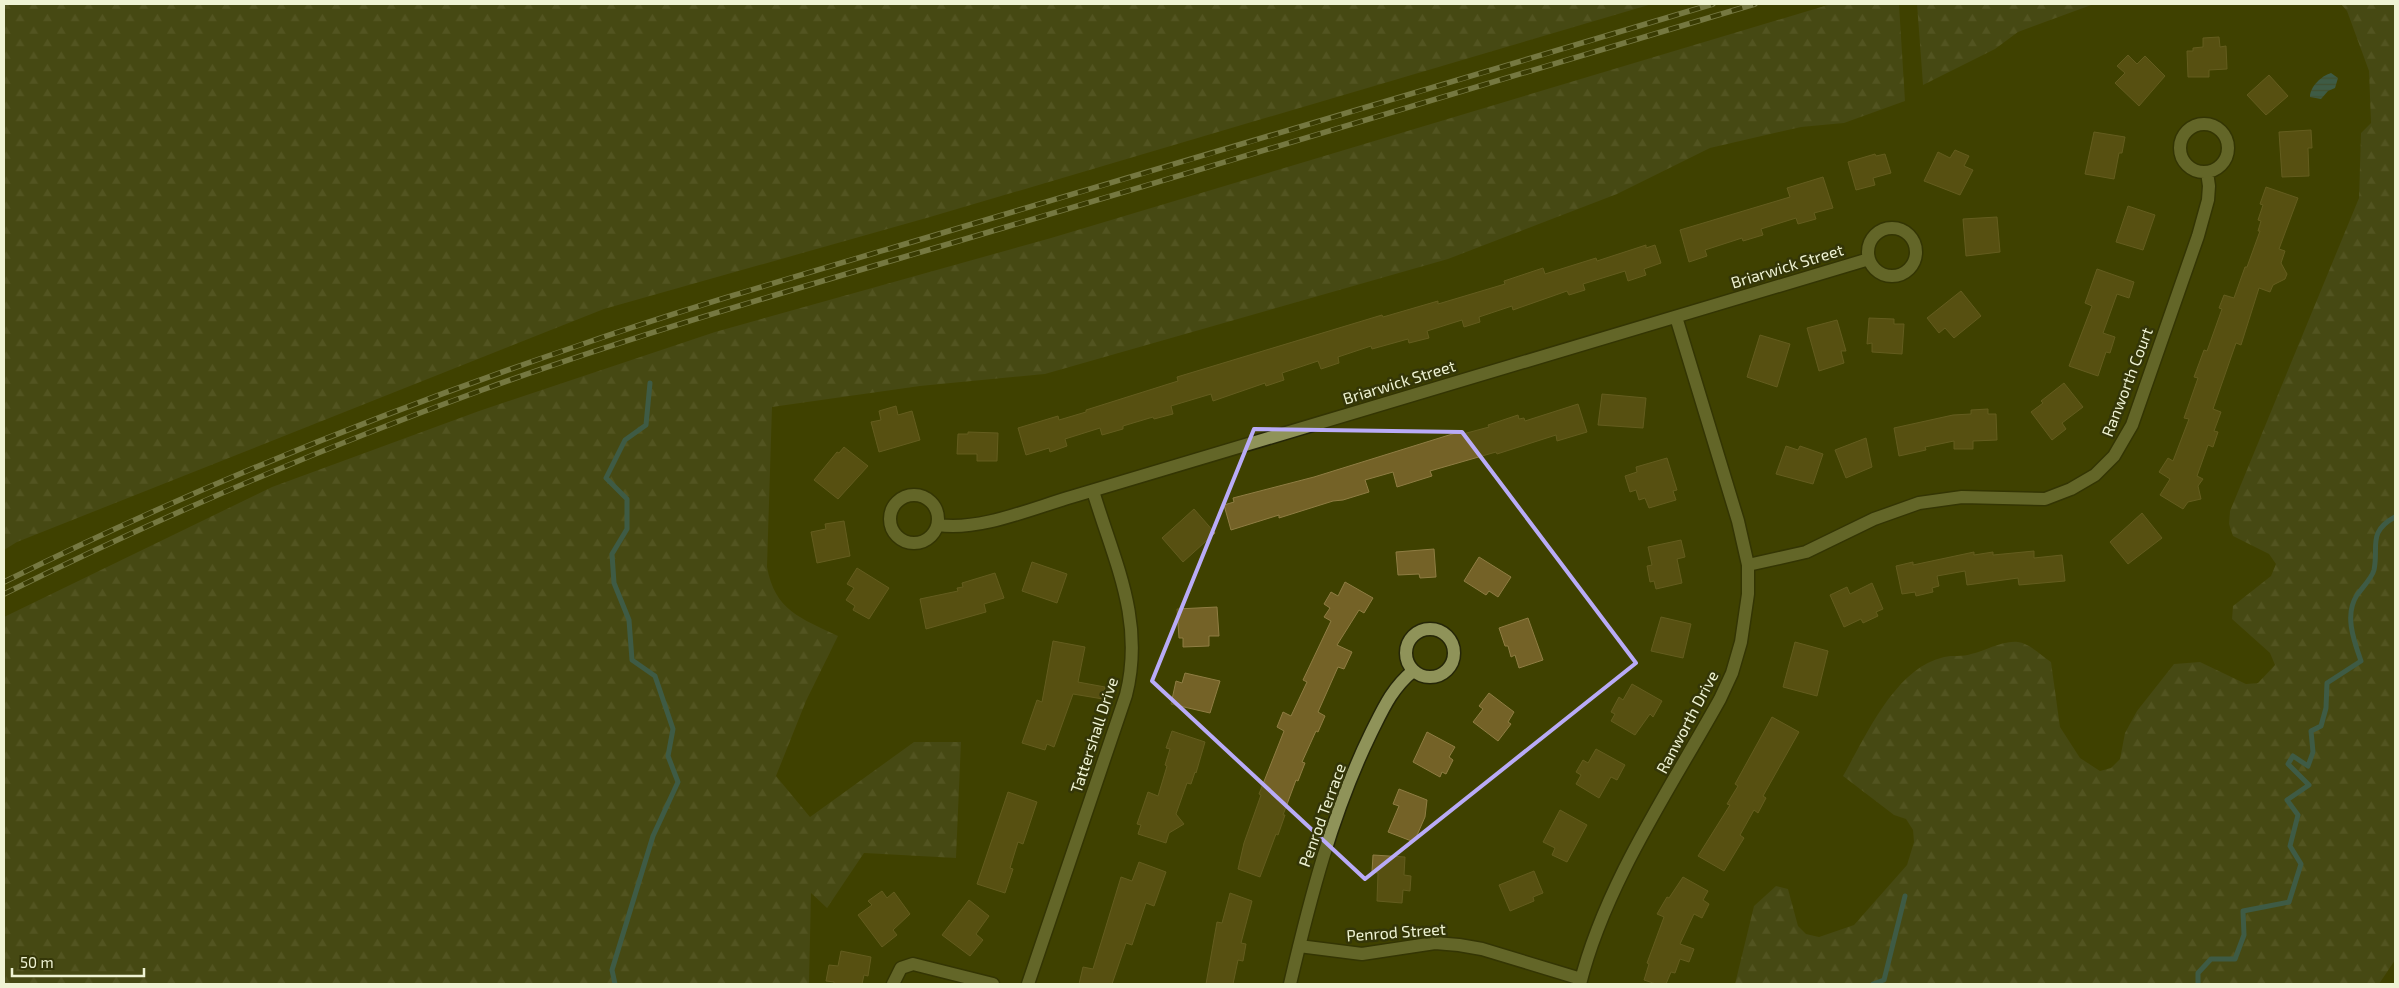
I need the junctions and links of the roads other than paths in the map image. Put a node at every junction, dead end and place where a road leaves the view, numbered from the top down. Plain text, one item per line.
1 (2207, 172) dead end
2 (1869, 259) dead end
3 (1676, 317) junction
4 (1093, 491) junction
5 (938, 525) dead end
6 (1748, 565) junction
7 (1413, 671) dead end
8 (1299, 946) junction
9 (1580, 982) edge
10 (893, 984) edge
11 (993, 984) edge
12 (1028, 984) edge
13 (1290, 984) edge

1 - 6 street, Ranworth Court
2 - 3 street, Briarwick Street
3 - 4 street, Briarwick Street
3 - 6 street, Ranworth Drive
4 - 5 street, Briarwick Street
4 - 12 street, Tattershall Drive
6 - 9 street, Ranworth Drive
7 - 8 street, Penrod Terrace
8 - 9 street, Penrod Street
8 - 13 street, Penrod Terrace
10 - 11 street

